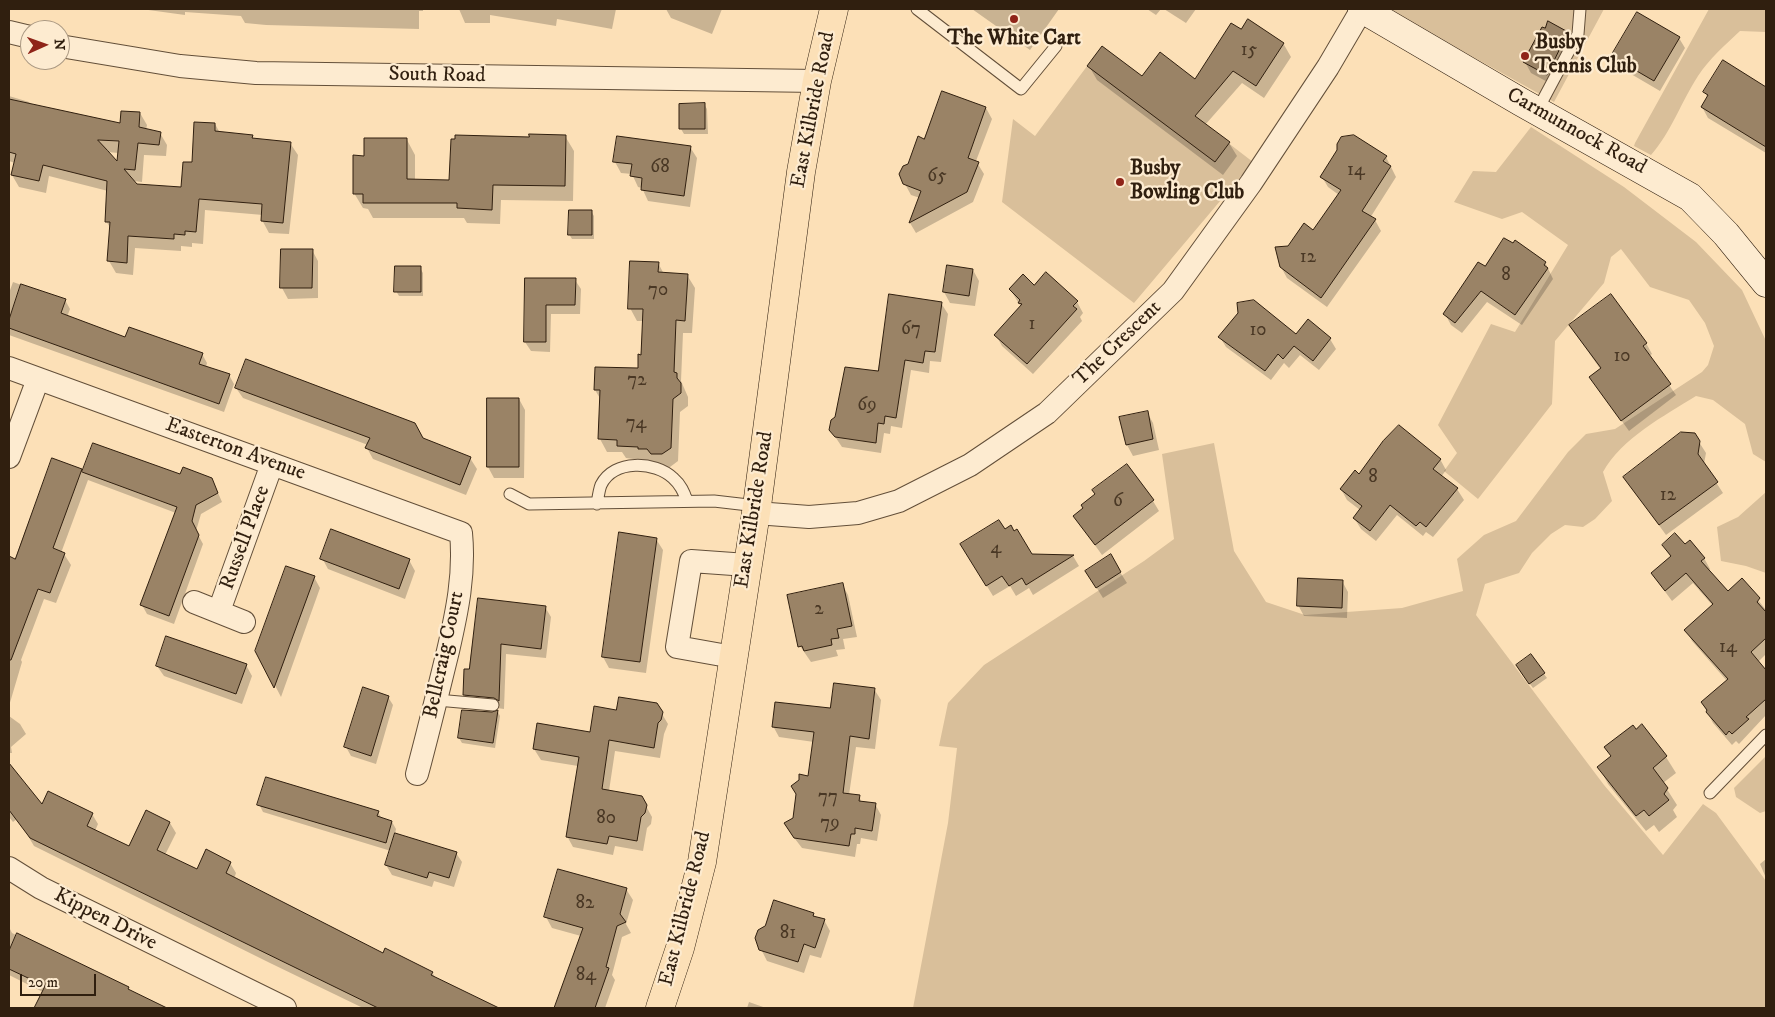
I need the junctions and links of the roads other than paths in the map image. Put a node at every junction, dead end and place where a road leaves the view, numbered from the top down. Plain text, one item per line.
1 (834, 9) edge
2 (918, 9) edge
3 (1362, 9) edge
4 (1580, 9) edge
5 (1056, 46) dead end
6 (70, 48) edge
7 (817, 81) junction
8 (1537, 111) junction
9 (1766, 283) edge
10 (9, 368) edge
11 (38, 379) junction
12 (9, 456) edge
13 (272, 464) junction
14 (510, 494) dead end
15 (687, 501) junction
16 (597, 504) junction
17 (757, 510) junction
18 (461, 533) joint
19 (747, 565) junction
20 (194, 602) dead end
21 (219, 611) junction
22 (244, 622) dead end
23 (733, 657) junction
24 (437, 700) junction
25 (493, 704) dead end
26 (1766, 735) edge
27 (417, 774) dead end
28 (1710, 792) dead end
29 (9, 868) edge
30 (285, 1008) edge
31 (660, 1008) edge

1 - 7 main road, East Kilbride Road
2 - 5 lane
3 - 8 main road, Carmunnock Road
3 - 17 street, The Crescent
4 - 8 lane
6 - 7 street, South Road
7 - 17 main road, East Kilbride Road
8 - 9 main road, Carmunnock Road
10 - 11 street, Easterton Avenue
11 - 12 street
11 - 13 street, Easterton Avenue
13 - 18 street, Easterton Avenue
13 - 21 street, Russell Place
14 - 16 lane
15 - 16 lane
15 - 16 lane
15 - 17 lane
17 - 19 main road, East Kilbride Road
18 - 24 street, Bellcraig Court
19 - 23 main road, East Kilbride Road
19 - 23 street
20 - 21 street, Russell Place
21 - 22 street, Russell Place
23 - 31 main road, East Kilbride Road
24 - 25 lane
24 - 27 street, Bellcraig Court
26 - 28 lane
29 - 30 street, Kippen Drive

